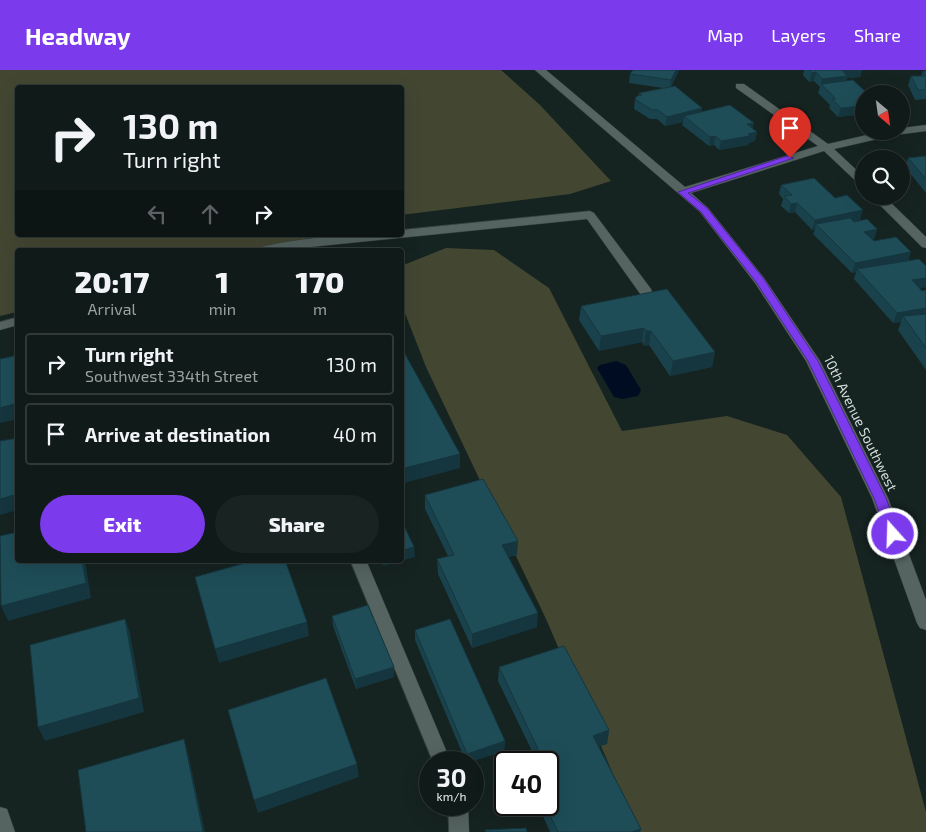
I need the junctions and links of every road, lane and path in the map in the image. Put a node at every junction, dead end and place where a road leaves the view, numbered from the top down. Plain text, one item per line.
1 (540, 70) edge
2 (740, 86) dead end
3 (926, 128) edge
4 (826, 147) junction
5 (855, 174) edge
6 (682, 192) junction
7 (886, 205) edge
8 (404, 233) edge
9 (367, 237) edge
10 (926, 244) edge
11 (273, 248) edge
12 (646, 292) edge
13 (15, 322) edge
14 (0, 326) edge
15 (359, 563) edge
16 (926, 623) edge
17 (437, 751) edge
18 (0, 816) edge
19 (458, 816) edge
20 (5, 832) edge
21 (459, 832) edge

1 - 6 street, 10th Avenue Southwest
2 - 4 street
3 - 4 street
4 - 5 street
4 - 6 street
6 - 16 street, 10th Avenue Southwest
7 - 10 street
8 - 12 street
9 - 11 street
13 - 14 street
15 - 17 street
18 - 20 street
19 - 21 street

